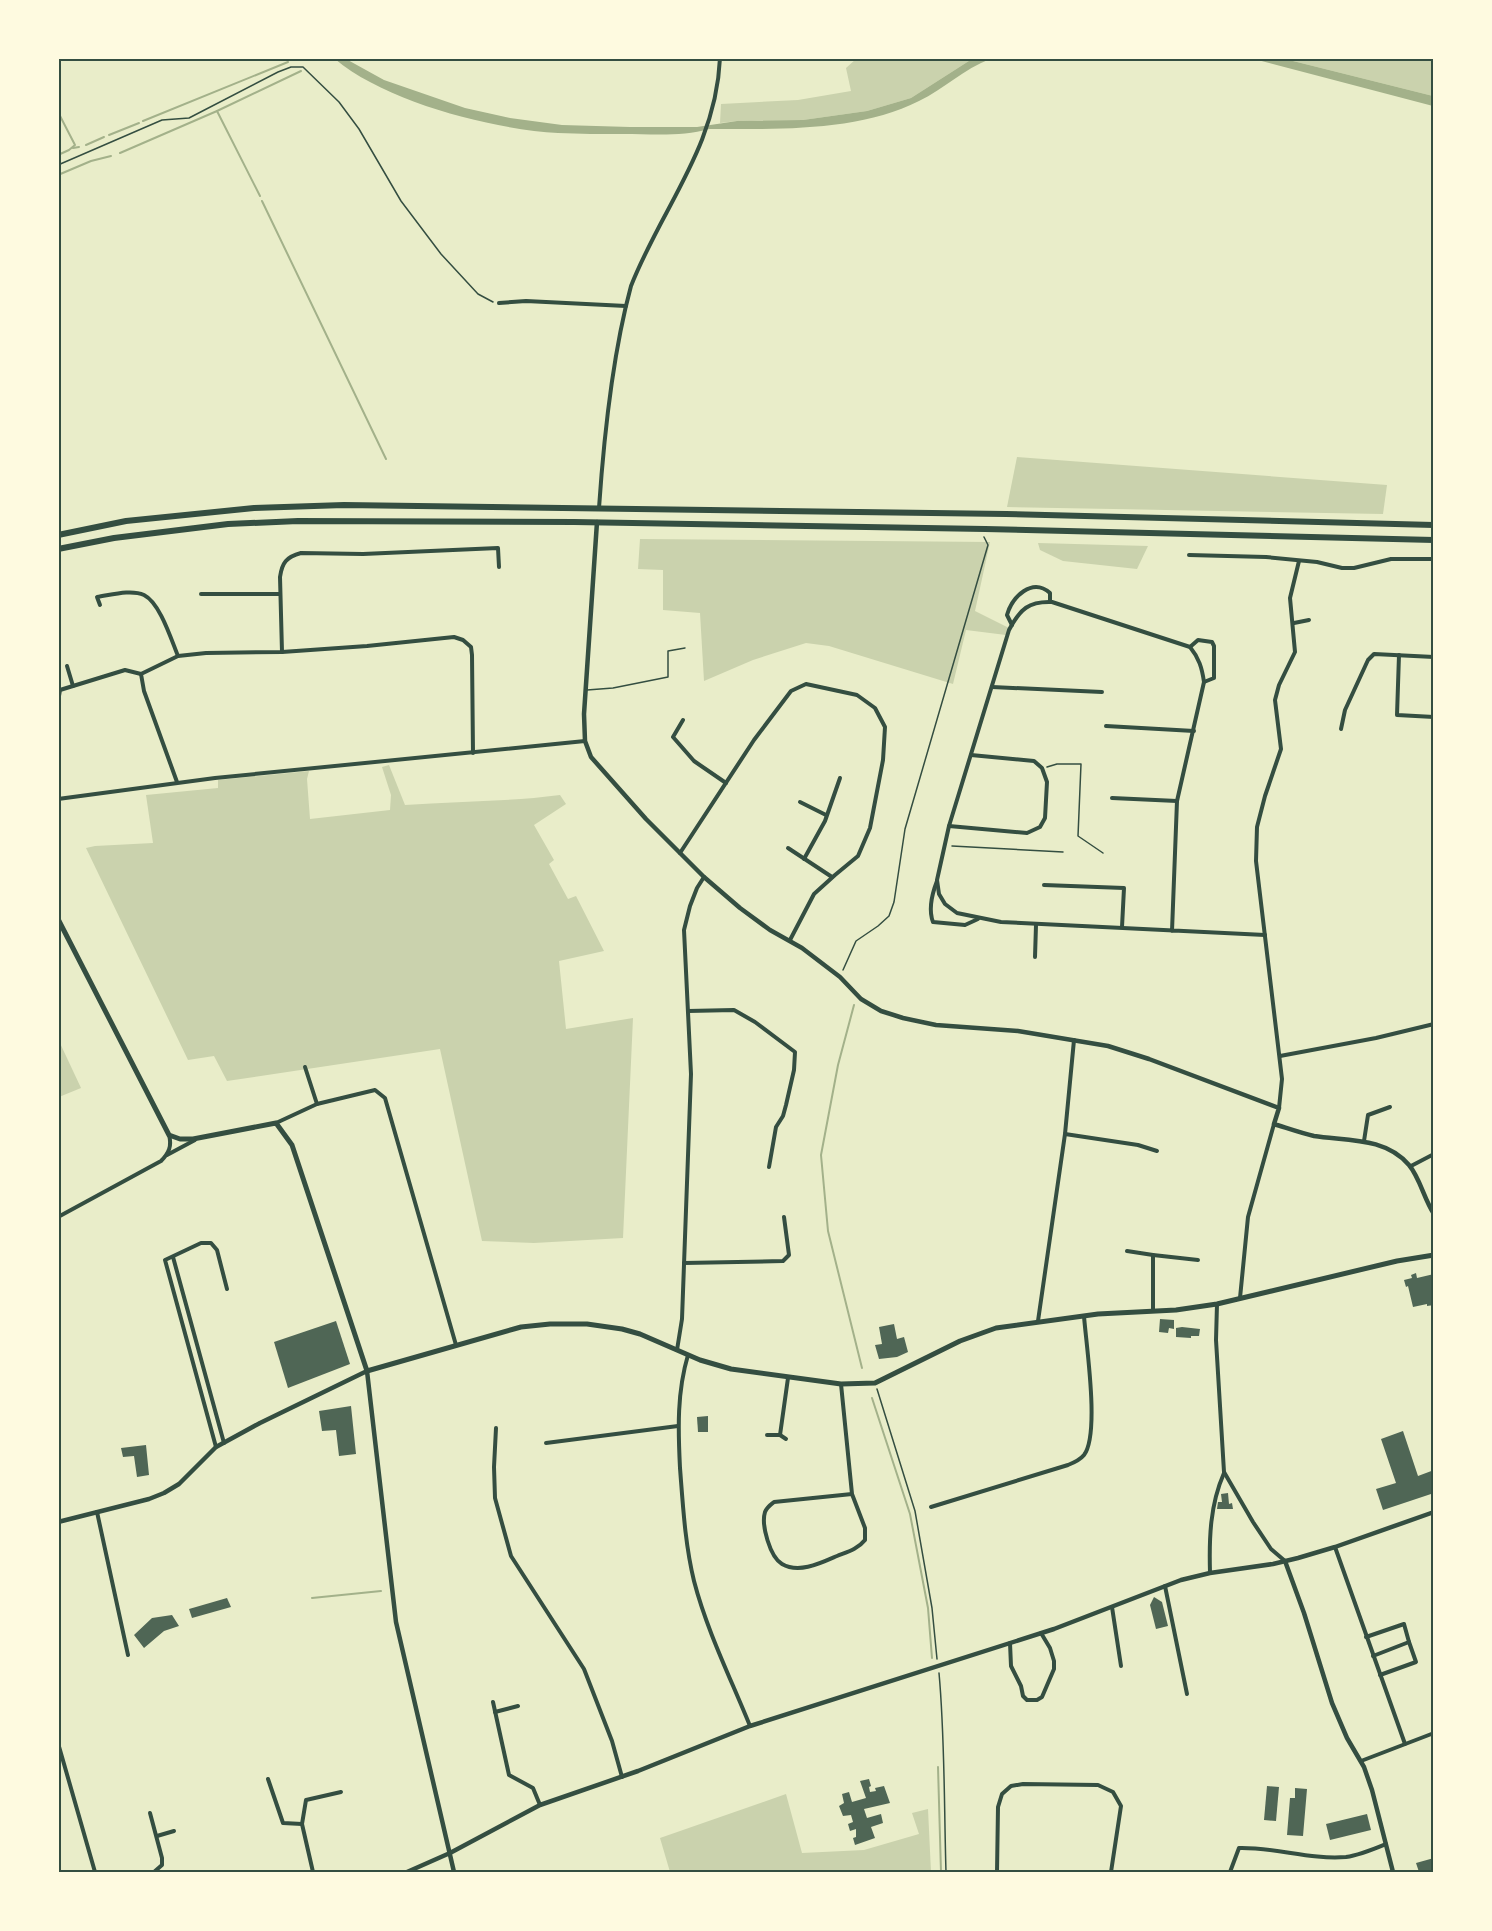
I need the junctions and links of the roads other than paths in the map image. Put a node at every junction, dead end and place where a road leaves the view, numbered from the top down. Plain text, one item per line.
1 (720, 58) edge
2 (499, 303) road end
3 (626, 306) junction
4 (599, 508) junction
5 (597, 522) junction
6 (1434, 525) edge
7 (58, 535) edge
8 (1434, 540) edge
9 (58, 549) edge
10 (1189, 555) dead end
11 (1434, 559) edge
12 (1299, 561) junction
13 (498, 567) dead end
14 (201, 594) dead end
15 (279, 594) junction
16 (1050, 602) junction
17 (99, 605) dead end
18 (1309, 620) dead end
19 (1294, 623) junction
20 (1012, 624) junction
21 (1190, 647) junction
22 (685, 648) dead end
23 (282, 652) junction
24 (1399, 655) junction
25 (178, 656) junction
26 (1434, 657) edge
27 (67, 666) dead end
28 (141, 674) junction
29 (1204, 682) junction
30 (73, 686) junction
31 (991, 687) junction
32 (586, 690) junction
33 (1102, 692) dead end
34 (59, 696) edge
35 (1434, 717) edge
36 (683, 720) dead end
37 (1106, 726) dead end
38 (1341, 729) dead end
39 (1194, 731) junction
40 (585, 741) junction
41 (473, 753) junction
42 (971, 754) junction
43 (840, 778) dead end
44 (177, 782) junction
45 (726, 783) junction
46 (1112, 798) dead end
47 (58, 799) edge
48 (800, 801) dead end
49 (1178, 801) junction
50 (826, 815) junction
51 (949, 826) junction
52 (788, 848) dead end
53 (680, 853) junction
54 (804, 859) junction
55 (832, 877) junction
56 (704, 878) junction
57 (937, 880) junction
58 (1044, 885) dead end
59 (978, 918) junction
60 (58, 919) edge
61 (1036, 925) junction
62 (1122, 927) junction
63 (1172, 931) junction
64 (1265, 935) junction
65 (790, 940) junction
66 (1035, 957) dead end
67 (688, 1011) junction
68 (1434, 1024) edge
69 (1074, 1040) junction
70 (1280, 1056) junction
71 (305, 1067) dead end
72 (317, 1104) junction
73 (1390, 1107) dead end
74 (1279, 1108) junction
75 (276, 1123) junction
76 (1274, 1124) junction
77 (1065, 1134) junction
78 (169, 1135) junction
79 (201, 1137) junction
80 (1364, 1141) junction
81 (1157, 1151) dead end
82 (1434, 1154) edge
83 (167, 1155) junction
84 (1411, 1166) junction
85 (769, 1167) dead end
86 (1434, 1214) edge
87 (58, 1217) edge
88 (784, 1217) dead end
89 (1127, 1251) dead end
90 (1153, 1255) junction
91 (1434, 1255) edge
92 (172, 1257) junction
93 (1198, 1260) dead end
94 (684, 1263) junction
95 (226, 1289) dead end
96 (1240, 1298) junction
97 (1217, 1304) junction
98 (1153, 1311) junction
99 (1084, 1315) junction
100 (1038, 1322) junction
101 (456, 1346) junction
102 (677, 1350) junction
103 (688, 1355) junction
104 (367, 1371) junction
105 (788, 1378) junction
106 (841, 1384) junction
107 (678, 1426) junction
108 (496, 1428) dead end
109 (767, 1435) dead end
110 (780, 1435) junction
111 (786, 1438) dead end
112 (224, 1443) junction
113 (546, 1443) dead end
114 (216, 1447) junction
115 (1224, 1472) junction
116 (852, 1494) junction
117 (931, 1507) dead end
118 (97, 1512) junction
119 (1434, 1512) edge
120 (58, 1522) edge
121 (1335, 1547) junction
122 (1285, 1561) junction
123 (1210, 1573) junction
124 (1165, 1586) junction
125 (1112, 1607) junction
126 (1041, 1633) junction
127 (1366, 1637) junction
128 (1409, 1642) junction
129 (1010, 1643) junction
130 (128, 1655) dead end
131 (1373, 1656) junction
132 (1121, 1666) dead end
133 (1380, 1675) junction
134 (1187, 1694) dead end
135 (493, 1702) dead end
136 (518, 1706) dead end
137 (495, 1712) junction
138 (750, 1726) junction
139 (1434, 1733) edge
140 (58, 1743) edge
141 (1406, 1744) junction
142 (1361, 1761) junction
143 (622, 1777) junction
144 (267, 1779) dead end
145 (341, 1792) dead end
146 (540, 1804) junction
147 (150, 1813) dead end
148 (303, 1824) junction
149 (174, 1831) dead end
150 (157, 1836) junction
151 (1386, 1844) junction
152 (450, 1853) junction
153 (95, 1872) edge
154 (154, 1872) edge
155 (313, 1872) edge
156 (407, 1872) edge
157 (454, 1872) edge
158 (997, 1872) edge
159 (1111, 1872) edge
160 (1230, 1872) edge
161 (1393, 1872) edge

1 - 3 street
2 - 3 street
3 - 4 street
4 - 6 highway
4 - 7 highway
5 - 8 highway
5 - 9 highway
5 - 32 street
10 - 12 street
11 - 12 street
12 - 19 street
13 - 15 street
14 - 15 street
15 - 23 street
16 - 20 street
16 - 20 street
16 - 21 street
17 - 25 street
18 - 19 street
19 - 64 street
20 - 31 street
21 - 29 street
21 - 29 street
22 - 32 lane
23 - 25 street
23 - 41 street
24 - 26 street
24 - 35 street
24 - 38 street
25 - 28 street
27 - 30 street
28 - 30 street
28 - 44 street
29 - 39 street
30 - 34 street
31 - 33 street
31 - 42 street
32 - 40 street
36 - 45 street
37 - 39 street
39 - 49 street
40 - 41 street
40 - 53 street
41 - 44 street
42 - 51 street
42 - 51 street
43 - 50 street
44 - 47 street
45 - 53 street
45 - 55 street
46 - 49 street
48 - 50 street
49 - 63 street
50 - 54 street
51 - 57 street
52 - 54 street
53 - 56 street
54 - 55 street
55 - 65 street
56 - 65 street
56 - 67 street
57 - 59 street
57 - 59 street
58 - 62 street
59 - 61 street
60 - 78 main road
61 - 62 street
61 - 66 street
62 - 63 street
63 - 64 street
64 - 70 street
65 - 69 street
67 - 85 street
67 - 94 street
68 - 70 street
69 - 74 street
69 - 77 street
70 - 74 street
71 - 72 street
72 - 75 street
72 - 101 street
73 - 80 street
74 - 76 street
75 - 79 main road
75 - 104 main road
76 - 80 street
76 - 96 street
77 - 81 street
77 - 100 street
78 - 79 main road
78 - 83 street
79 - 83 street
80 - 84 street
82 - 84 street
83 - 87 street
84 - 86 street
88 - 94 street
89 - 90 street
90 - 93 street
90 - 98 street
91 - 96 main road
92 - 95 street
92 - 112 street
92 - 114 street
94 - 102 street
96 - 97 main road
97 - 98 main road
97 - 115 street
98 - 99 main road
99 - 100 main road
99 - 117 street
100 - 106 main road
101 - 102 main road
101 - 104 main road
102 - 103 main road
103 - 105 main road
103 - 107 street
104 - 112 street
104 - 152 street
105 - 106 main road
105 - 110 street
106 - 116 street
107 - 113 street
107 - 138 street
108 - 143 street
109 - 110 street
110 - 111 street
112 - 114 street
114 - 118 street
115 - 122 street
115 - 123 street
116 - 116 street
118 - 120 street
118 - 130 street
119 - 121 street
121 - 122 street
121 - 127 street
122 - 123 street
122 - 142 street
123 - 124 street
124 - 125 street
124 - 134 street
125 - 126 street
125 - 132 street
126 - 129 street
126 - 129 street
127 - 128 street
127 - 131 street
128 - 131 street
128 - 133 street
129 - 138 street
131 - 133 street
133 - 141 street
135 - 137 street
136 - 137 street
137 - 146 street
138 - 143 street
139 - 141 street
140 - 153 street
141 - 142 street
142 - 151 street
143 - 146 street
144 - 148 street
145 - 148 street
146 - 152 street
147 - 150 street
148 - 155 street
149 - 150 street
150 - 154 street
151 - 160 street
151 - 161 street
152 - 156 street
152 - 157 street
158 - 159 street

